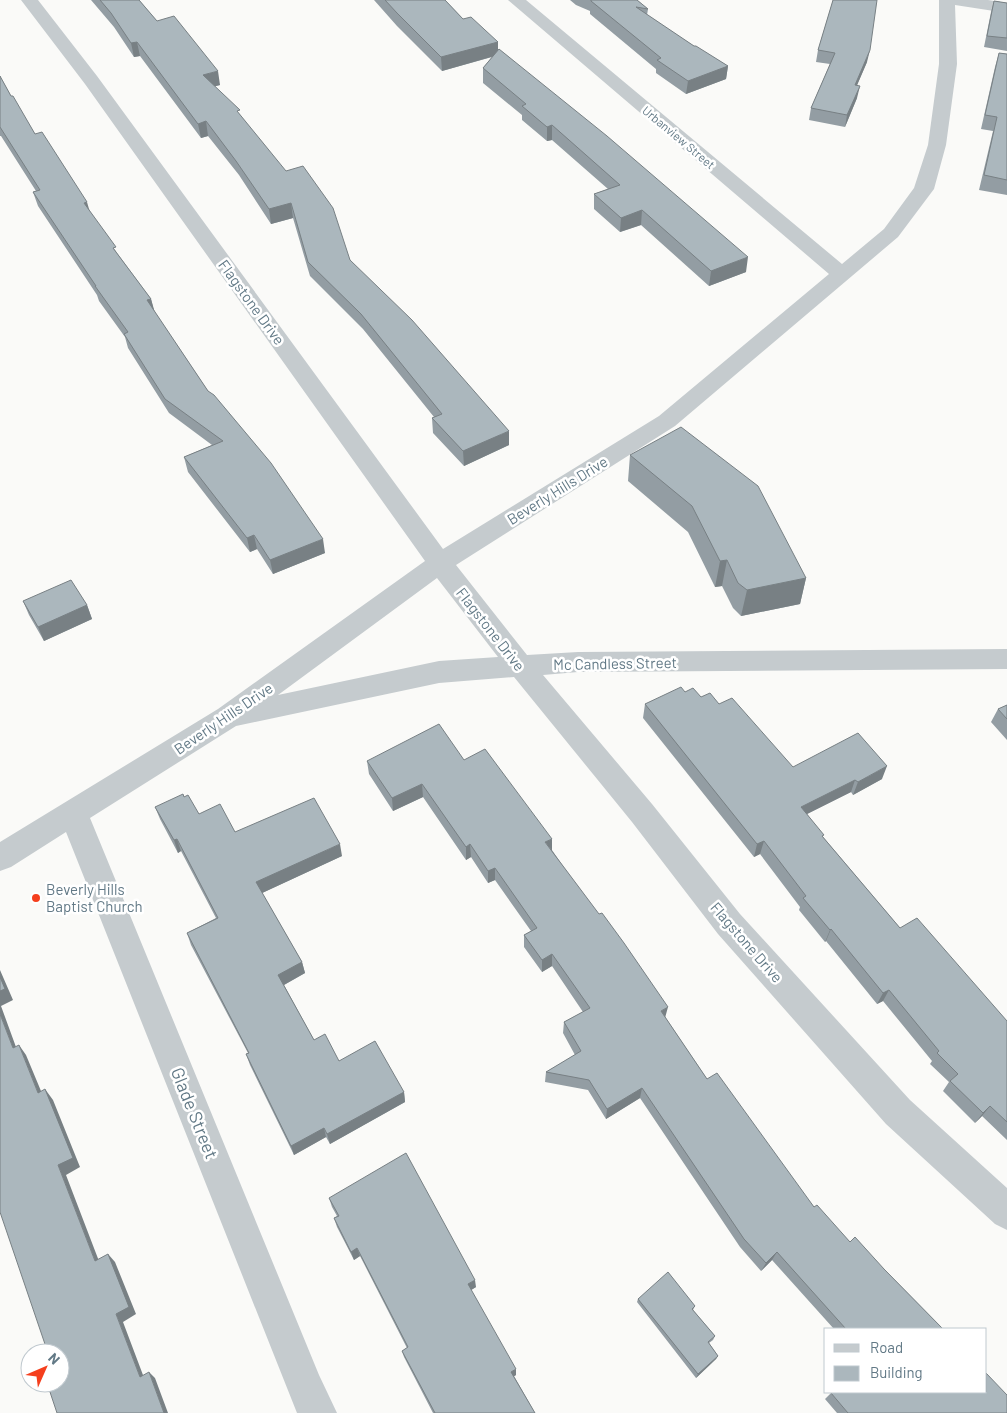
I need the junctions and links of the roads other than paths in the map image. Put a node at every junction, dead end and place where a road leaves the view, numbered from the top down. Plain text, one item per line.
1 (29, 0) edge
2 (516, 0) edge
3 (947, 0) edge
4 (955, 0) edge
5 (1007, 8) edge
6 (841, 274) junction
7 (440, 562) junction
8 (1007, 660) edge
9 (520, 666) junction
10 (228, 717) junction
11 (73, 813) junction
12 (0, 858) edge
13 (1007, 1212) edge
14 (318, 1413) edge

1 - 7 street, Flagstone Drive
2 - 6 street, Urbanview Street
3 - 6 street, Beverly Hills Drive
4 - 5 street
6 - 7 street, Beverly Hills Drive
7 - 9 street, Flagstone Drive
7 - 10 street, Beverly Hills Drive
8 - 9 street, Mc Candless Street
9 - 10 street, Mc Candless Street
9 - 13 street, Flagstone Drive
10 - 11 street, Beverly Hills Drive
11 - 12 street, Beverly Hills Drive
11 - 14 street, Glade Street

